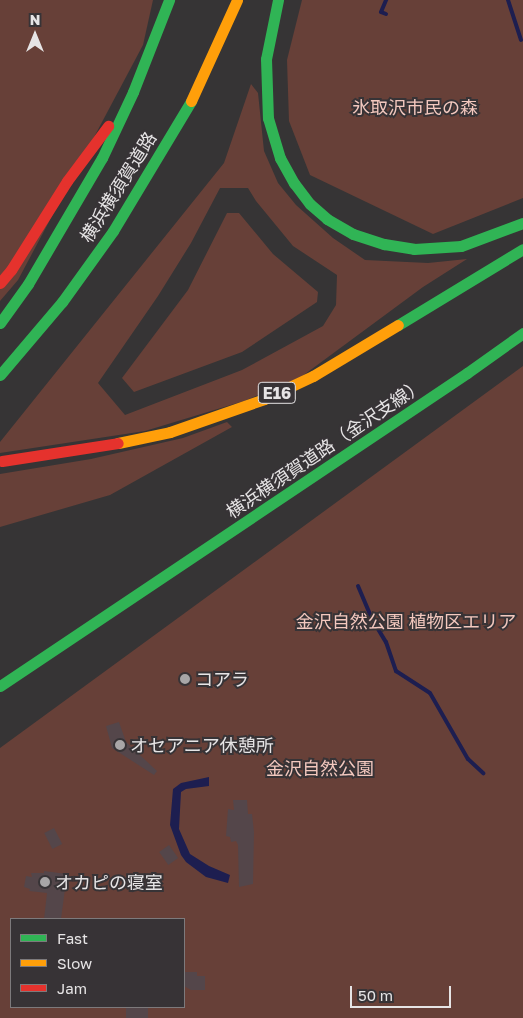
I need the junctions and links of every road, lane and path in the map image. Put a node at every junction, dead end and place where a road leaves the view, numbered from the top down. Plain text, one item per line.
1 (169, 0) edge
2 (237, 0) edge
3 (278, 0) edge
4 (133, 92) junction
5 (523, 223) edge
6 (523, 249) edge
7 (0, 283) edge
8 (0, 323) edge
9 (523, 333) edge
10 (0, 374) edge
11 (2, 461) dead end
12 (146, 590) junction
13 (0, 686) edge
14 (0, 699) edge

1 - 4 highway, 横浜横須賀道路
2 - 10 highway, 横浜横須賀道路
3 - 5 highway
4 - 7 highway
4 - 8 highway, 横浜横須賀道路
6 - 11 highway, E16
9 - 12 highway, 横浜横須賀道路（金沢支線）
12 - 13 highway
12 - 14 highway

